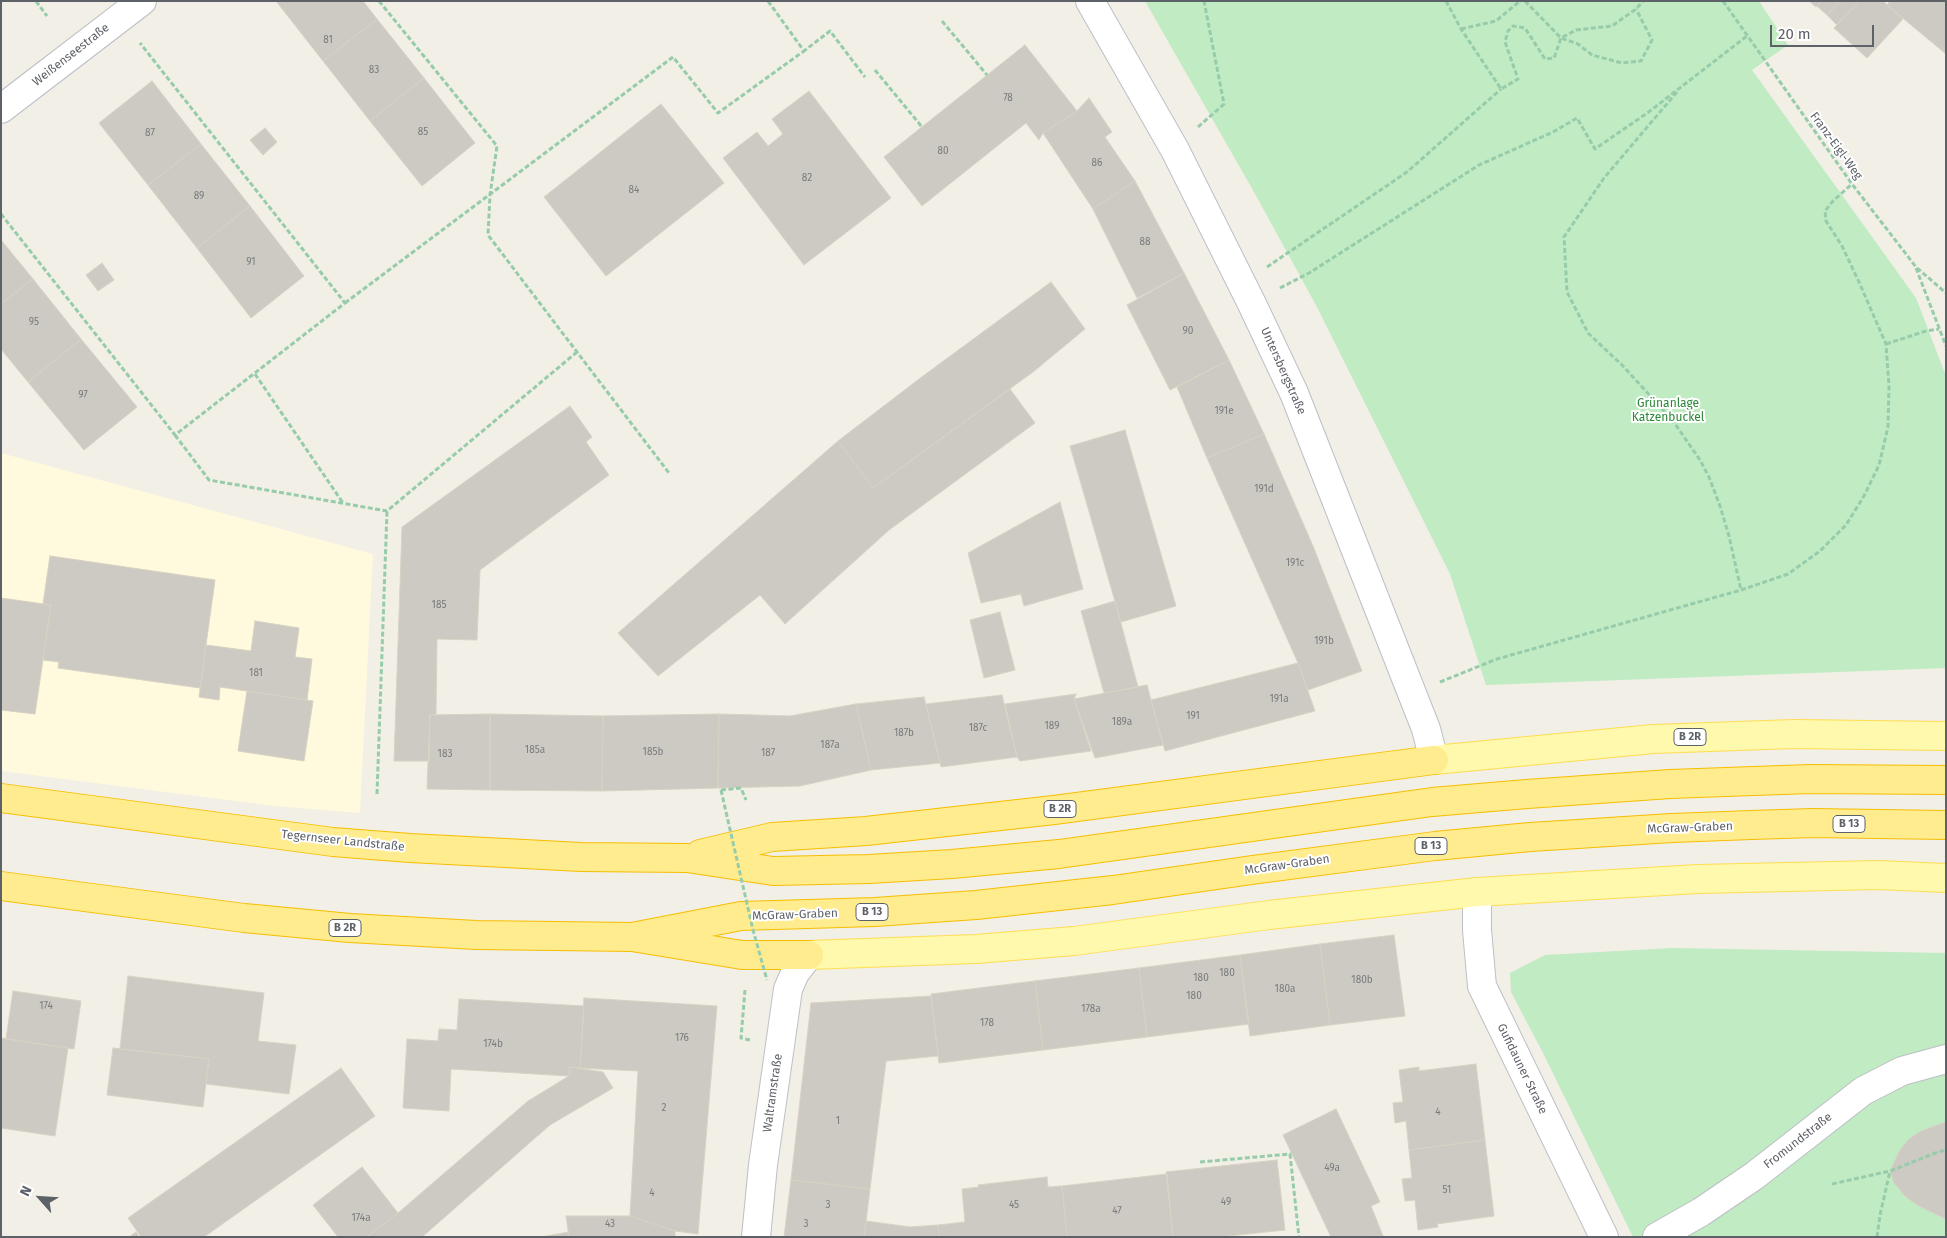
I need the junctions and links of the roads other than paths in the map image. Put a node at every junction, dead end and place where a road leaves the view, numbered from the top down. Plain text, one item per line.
1 (142, 1) edge
2 (1090, 1) edge
3 (1, 109) edge
4 (1946, 736) edge
5 (1434, 760) junction
6 (1946, 780) edge
7 (1, 798) edge
8 (1946, 825) edge
9 (687, 858) junction
10 (1946, 878) edge
11 (1, 886) edge
12 (1477, 892) junction
13 (632, 937) junction
14 (810, 955) junction
15 (1946, 1059) edge
16 (756, 1237) edge
17 (1604, 1237) edge
18 (1657, 1237) edge

1 - 3 street, Weißenseestraße
2 - 5 street, Untersbergstraße
4 - 5 main road, B 2R
5 - 9 highway, B 2R
6 - 9 highway
7 - 9 highway, Tegernseer Landstraße / B 2R
8 - 13 highway, McGraw-Graben / B 13
10 - 12 main road, B 2R
11 - 13 highway, B 2R
12 - 14 main road, B 2R
12 - 17 street, Gufidauner Straße
13 - 14 highway, B 2R
14 - 16 street, Waltramstraße
15 - 18 street, Fromundstraße

